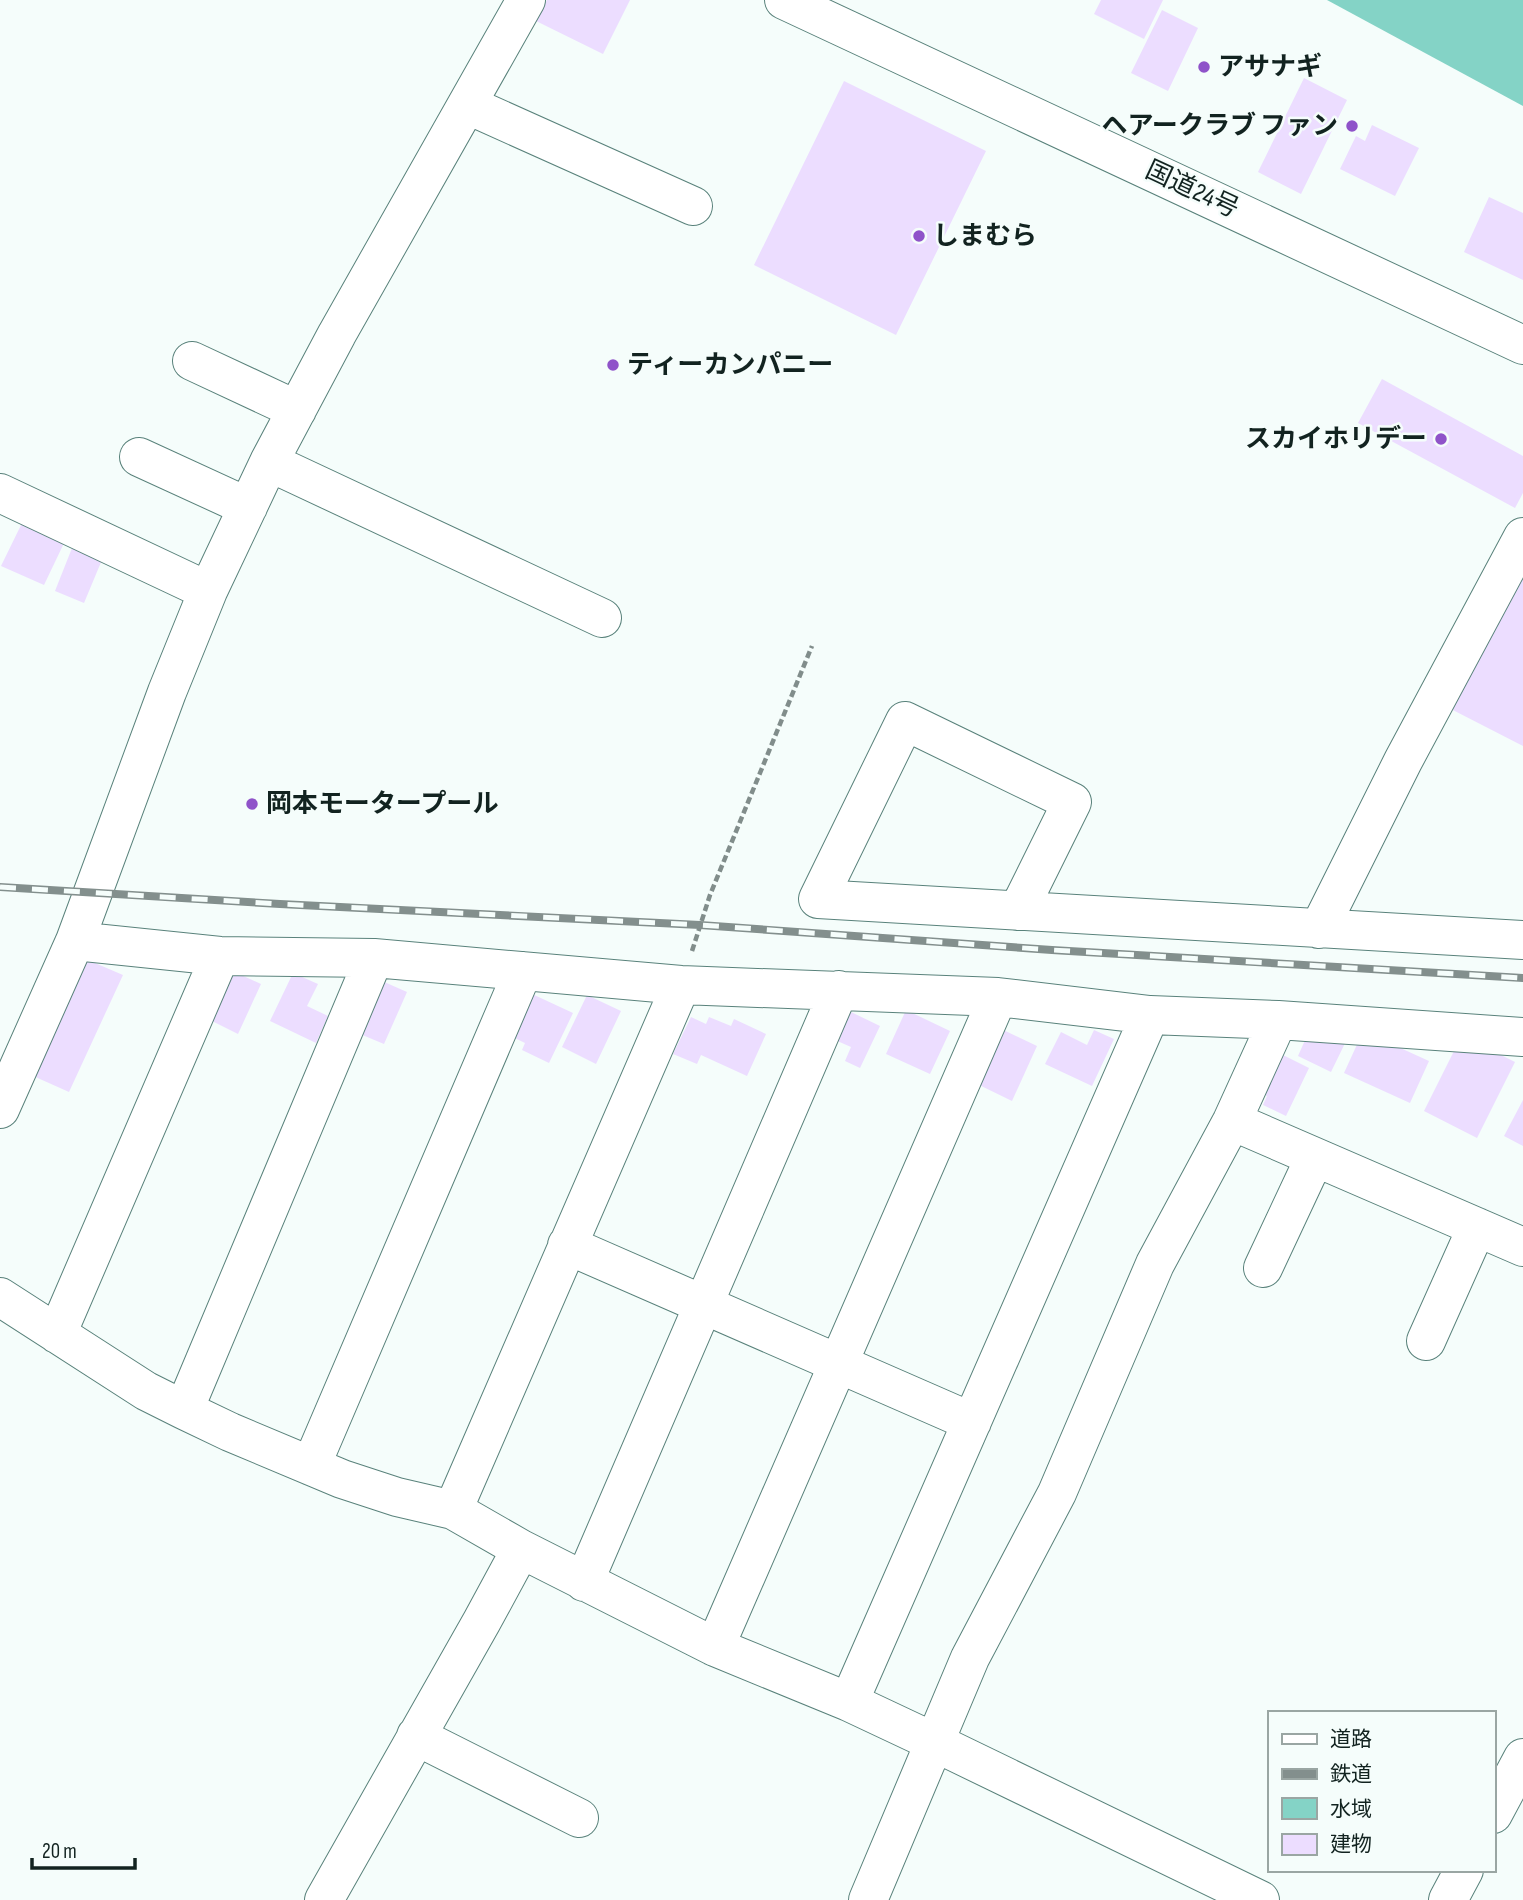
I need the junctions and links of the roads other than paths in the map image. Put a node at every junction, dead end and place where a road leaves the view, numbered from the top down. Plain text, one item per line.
1 (526, 0) edge
2 (785, 0) edge
3 (468, 105) junction
4 (693, 206) dead end
5 (1523, 345) edge
6 (192, 361) dead end
7 (297, 410) junction
8 (139, 457) dead end
9 (269, 462) junction
10 (0, 493) edge
11 (247, 507) junction
12 (1523, 537) edge
13 (208, 591) junction
14 (602, 618) dead end
15 (1018, 911) junction
16 (1319, 929) junction
17 (1523, 940) edge
18 (75, 941) junction
19 (220, 956) junction
20 (374, 958) junction
21 (523, 971) junction
22 (681, 985) junction
23 (839, 990) junction
24 (998, 997) junction
25 (1150, 1015) junction
26 (1278, 1020) junction
27 (1523, 1037) edge
28 (0, 1109) edge
29 (1232, 1121) junction
30 (1315, 1157) junction
31 (1477, 1227) junction
32 (567, 1245) junction
33 (1523, 1247) edge
34 (1264, 1268) dead end
35 (0, 1297) edge
36 (705, 1305) junction
37 (57, 1334) junction
38 (1426, 1341) dead end
39 (839, 1363) junction
40 (184, 1410) junction
41 (972, 1422) junction
42 (311, 1466) junction
43 (453, 1510) junction
44 (521, 1549) junction
45 (584, 1581) junction
46 (715, 1647) junction
47 (849, 1702) junction
48 (416, 1736) junction
49 (934, 1742) junction
50 (1523, 1758) edge
51 (1495, 1810) edge
52 (579, 1818) dead end
53 (1463, 1872) edge
54 (324, 1900) edge
55 (868, 1900) edge
56 (1260, 1900) edge
57 (1448, 1900) edge

1 - 3 main road
2 - 5 main road, 国道24号
3 - 4 main road
3 - 7 main road
6 - 7 main road
7 - 9 main road
8 - 11 main road
9 - 11 main road
9 - 14 main road
10 - 13 main road
11 - 13 main road
12 - 16 main road
13 - 18 main road
15 - 15 main road
15 - 16 main road
16 - 17 main road
18 - 19 main road
18 - 28 main road
19 - 20 main road
19 - 37 main road
20 - 21 main road
20 - 40 main road
21 - 22 main road
21 - 42 main road
22 - 23 main road
22 - 32 main road
23 - 24 main road
23 - 36 main road
24 - 25 main road
24 - 39 main road
25 - 26 main road
25 - 41 main road
26 - 27 main road
26 - 29 main road
29 - 30 main road
29 - 49 main road
30 - 31 main road
30 - 34 main road
31 - 33 main road
31 - 38 main road
32 - 36 main road
32 - 43 main road
35 - 37 main road
36 - 39 main road
36 - 45 main road
37 - 40 main road
39 - 41 main road
39 - 46 main road
40 - 42 main road
41 - 47 main road
42 - 43 main road
43 - 44 main road
44 - 45 main road
44 - 48 main road
45 - 46 main road
46 - 47 main road
47 - 49 main road
48 - 52 main road
48 - 54 main road
49 - 55 main road
49 - 56 main road
50 - 51 main road
53 - 57 main road

